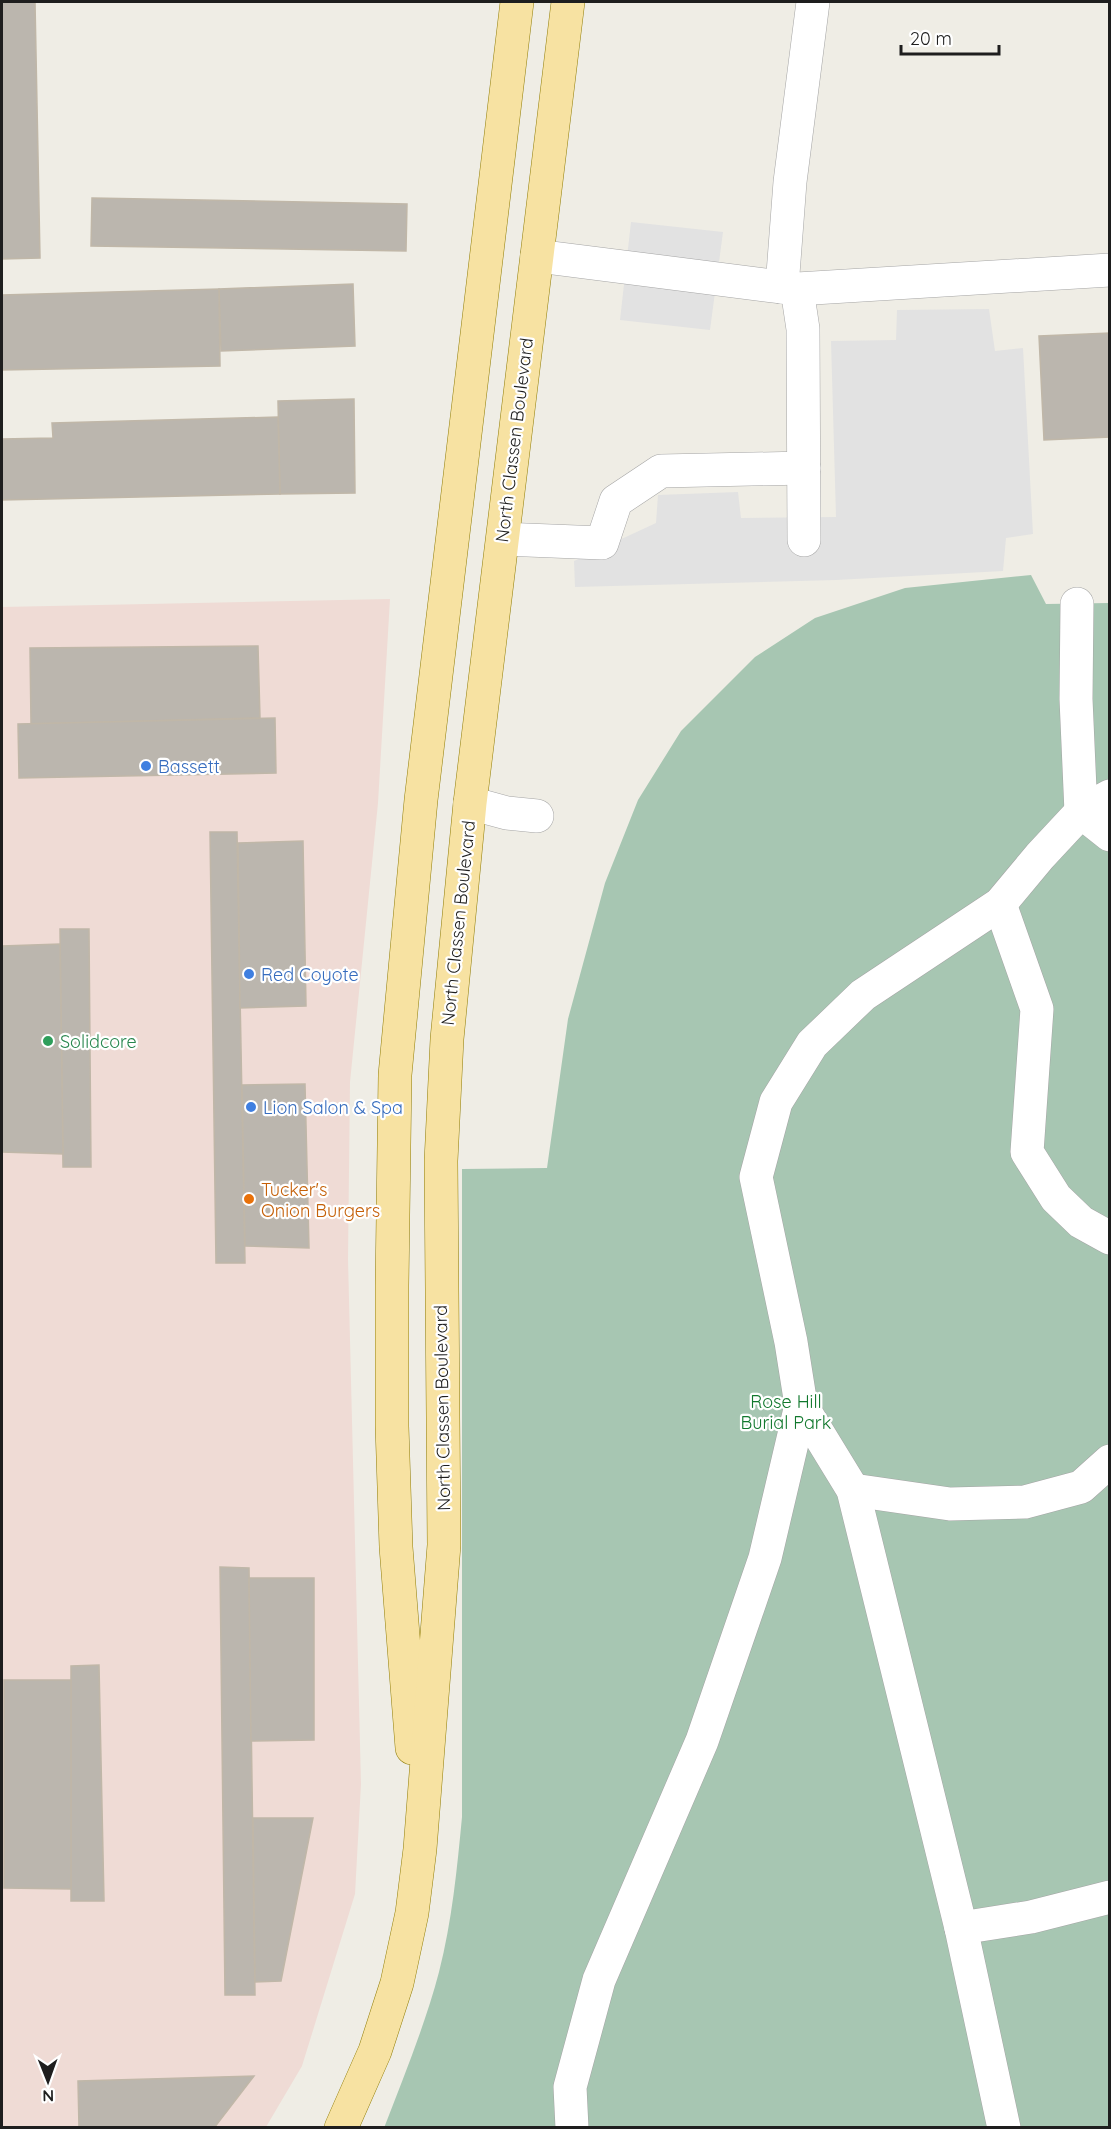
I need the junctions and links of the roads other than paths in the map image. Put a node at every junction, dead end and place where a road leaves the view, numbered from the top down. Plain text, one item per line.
1 (517, 2) edge
2 (568, 2) edge
3 (813, 2) edge
4 (486, 250) junction
5 (537, 256) junction
6 (1110, 270) edge
7 (789, 288) junction
8 (804, 468) junction
9 (502, 539) junction
10 (804, 540) dead end
11 (1077, 604) dead end
12 (1110, 796) edge
13 (421, 800) junction
14 (470, 803) junction
15 (1081, 812) junction
16 (537, 816) dead end
17 (1110, 835) edge
18 (1000, 904) junction
19 (1110, 1238) edge
20 (801, 1405) junction
21 (1110, 1461) edge
22 (853, 1490) junction
23 (420, 1848) junction
24 (1110, 1897) edge
25 (961, 1928) junction
26 (341, 2127) edge
27 (572, 2127) edge
28 (1004, 2127) edge

1 - 4 main road, North Classen Boulevard
2 - 5 main road, North Classen Boulevard
3 - 7 lane
4 - 5 main road
4 - 13 main road, North Classen Boulevard
5 - 7 lane
5 - 9 main road, North Classen Boulevard
6 - 7 lane
7 - 8 lane
8 - 9 lane
8 - 10 lane
9 - 14 main road, North Classen Boulevard
11 - 15 lane
12 - 15 lane
13 - 14 main road
13 - 23 main road, North Classen Boulevard
14 - 16 lane
14 - 23 main road, North Classen Boulevard
15 - 17 lane
15 - 18 lane
18 - 19 lane
18 - 20 lane
20 - 22 lane
20 - 27 lane
21 - 22 lane
22 - 25 lane
23 - 26 main road, North Classen Boulevard
24 - 25 lane
25 - 28 lane

